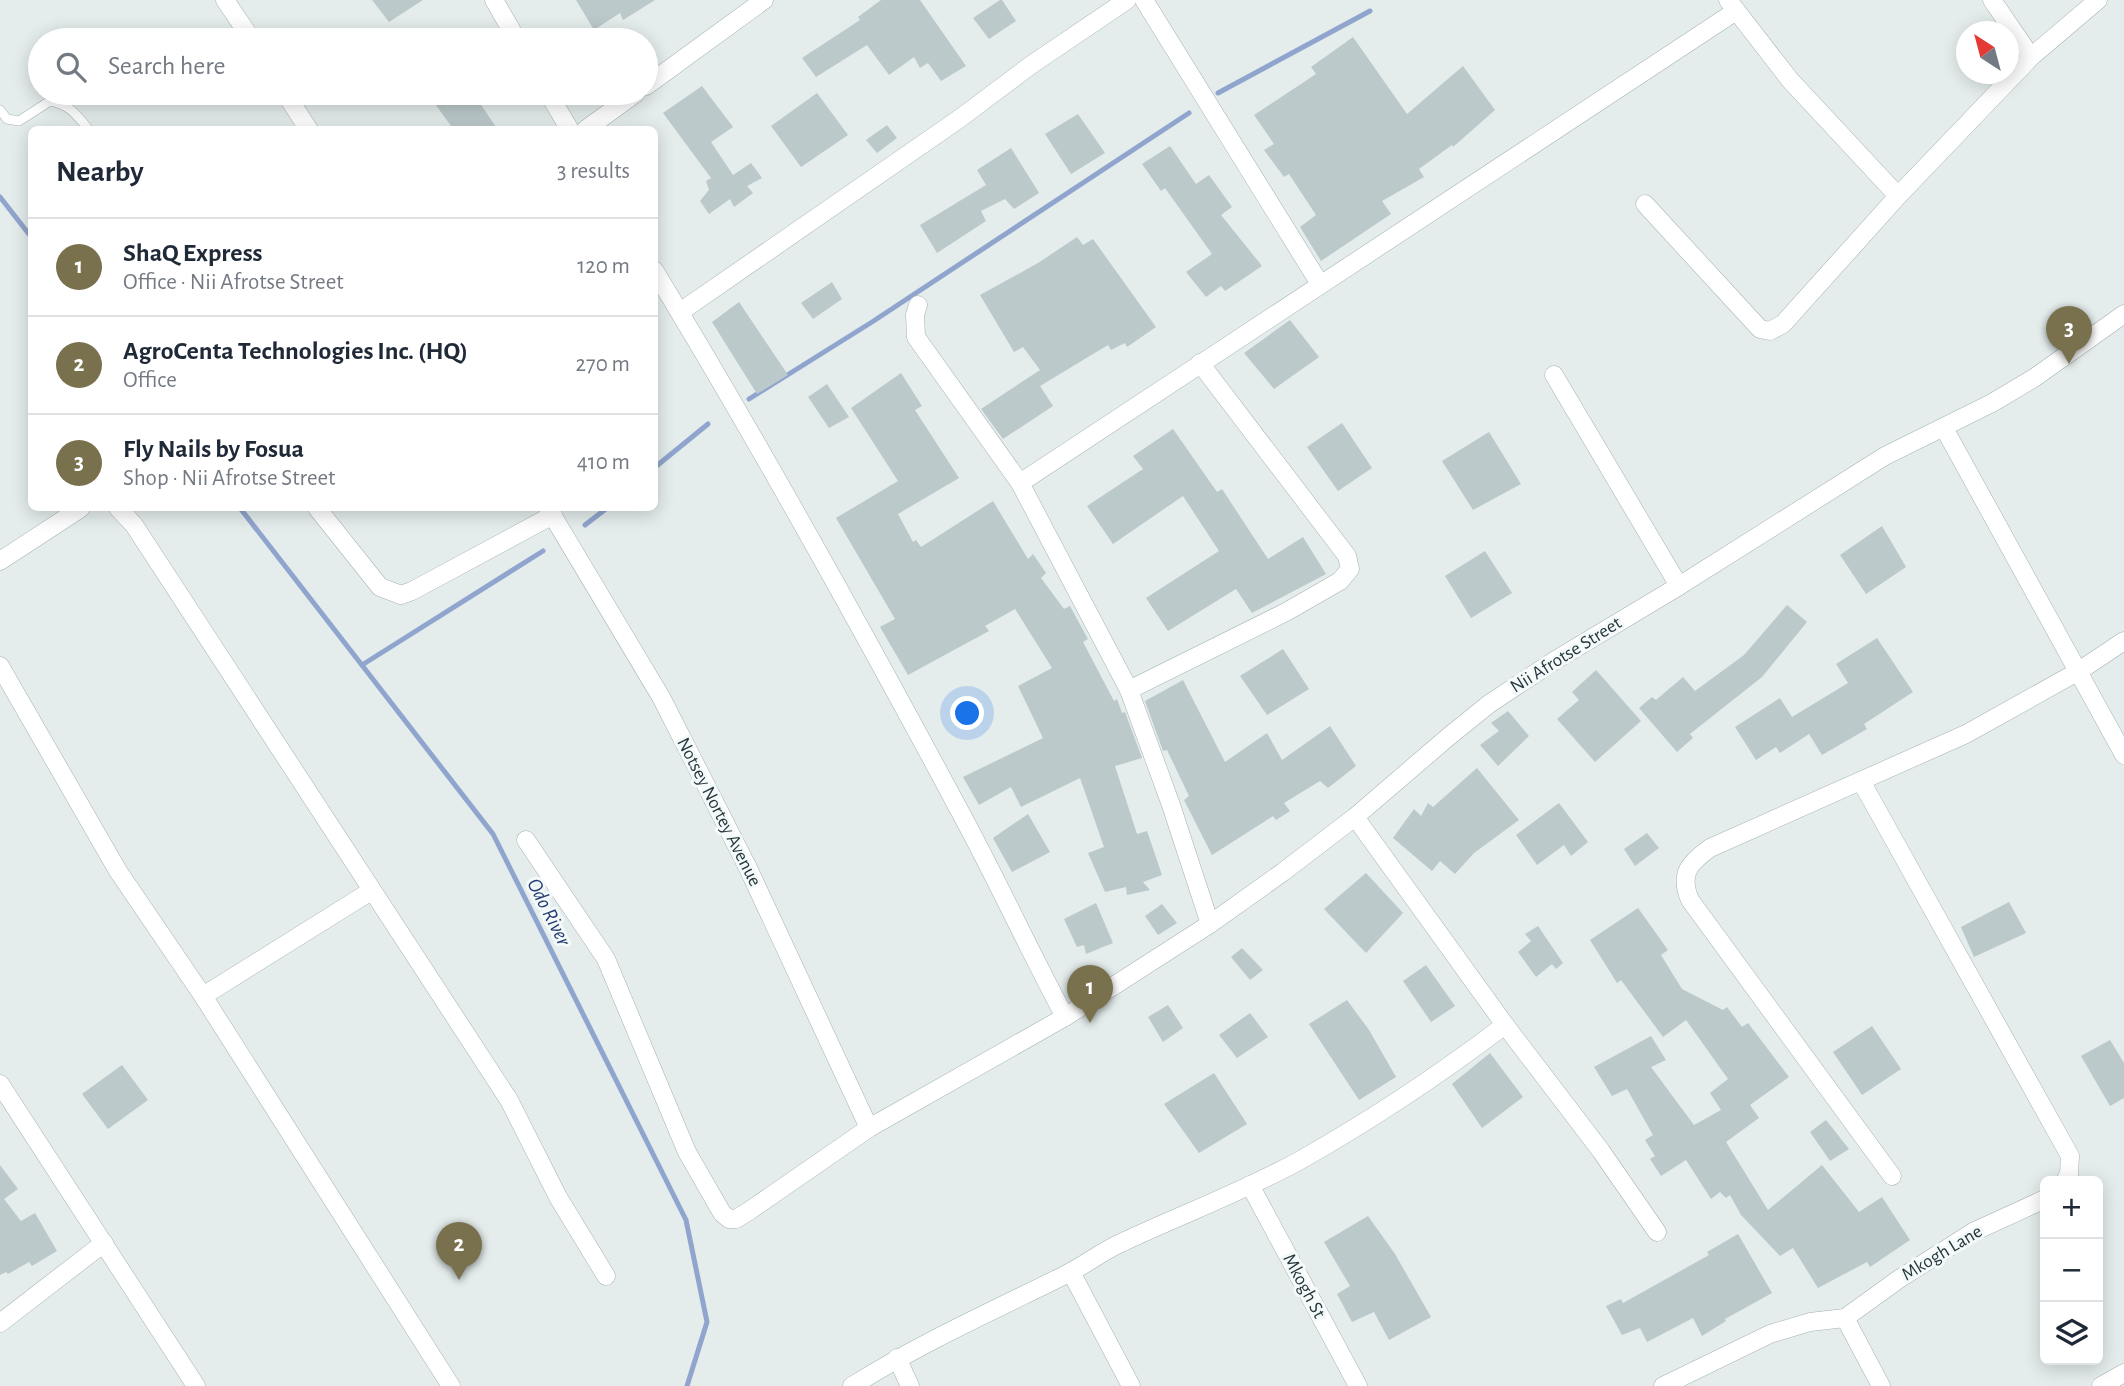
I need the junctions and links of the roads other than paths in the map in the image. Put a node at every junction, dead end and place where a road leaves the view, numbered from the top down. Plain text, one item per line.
1 (225, 0) edge
2 (494, 0) edge
3 (764, 0) edge
4 (1127, 0) edge
5 (1144, 0) edge
6 (1992, 0) edge
7 (2098, 0) edge
8 (1732, 6) edge
9 (243, 28) edge
10 (510, 28) edge
11 (2031, 57) junction
12 (658, 77) edge
13 (44, 105) edge
14 (65, 105) edge
15 (293, 105) edge
16 (555, 105) edge
17 (619, 105) edge
18 (0, 110) edge
19 (86, 126) edge
20 (306, 126) edge
21 (568, 126) edge
22 (591, 126) edge
23 (1898, 196) junction
24 (1644, 204) dead end
25 (658, 276) edge
26 (1320, 284) junction
27 (918, 305) dead end
28 (680, 312) junction
29 (2124, 314) edge
30 (1200, 363) junction
31 (1554, 375) dead end
32 (1944, 428) junction
33 (1020, 483) junction
34 (76, 511) edge
35 (121, 511) edge
36 (319, 511) edge
37 (550, 511) edge
38 (0, 561) edge
39 (1679, 586) junction
40 (2124, 640) edge
41 (0, 666) edge
42 (2078, 671) junction
43 (1129, 690) junction
44 (2124, 755) edge
45 (1861, 781) junction
46 (1355, 817) junction
47 (526, 840) dead end
48 (370, 891) junction
49 (1210, 923) junction
50 (203, 996) junction
51 (1065, 1017) junction
52 (1505, 1025) junction
53 (0, 1084) edge
54 (869, 1128) junction
55 (1892, 1176) dead end
56 (2068, 1176) edge
57 (1250, 1185) junction
58 (2040, 1201) edge
59 (1657, 1232) dead end
60 (104, 1243) junction
61 (1071, 1272) junction
62 (606, 1276) dead end
63 (1845, 1318) junction
64 (0, 1323) edge
65 (897, 1358) junction
66 (2124, 1373) edge
67 (196, 1386) edge
68 (452, 1386) edge
69 (852, 1386) edge
70 (910, 1386) edge
71 (1131, 1386) edge
72 (1358, 1386) edge
73 (1663, 1386) edge
74 (1881, 1386) edge
75 (2101, 1386) edge

1 - 9 street
2 - 10 street
3 - 12 street
4 - 28 street
5 - 26 street
6 - 11 street
7 - 11 street
8 - 23 street
8 - 26 street
11 - 23 street
13 - 18 lane
14 - 19 lane
15 - 20 street
16 - 21 street
17 - 22 street
23 - 24 street
25 - 28 street
26 - 30 street
27 - 33 street
28 - 51 street
29 - 32 street, Nii Afrotse Street
30 - 33 street
30 - 43 street
31 - 39 street
32 - 39 street, Nii Afrotse Street
32 - 42 street
33 - 43 street
34 - 38 street
35 - 48 street
36 - 37 street
37 - 54 street, Notsey Nortey Avenue
39 - 46 street, Nii Afrotse Street
40 - 42 street
41 - 50 street
42 - 44 street
42 - 45 street
43 - 49 street
45 - 55 street
45 - 56 street
46 - 49 street, Nii Afrotse Street
46 - 52 street
47 - 54 street, Nii Afrotse Street
48 - 50 street
48 - 62 street
49 - 51 street, Nii Afrotse Street
50 - 68 street
51 - 54 street, Nii Afrotse Street
52 - 57 street
52 - 59 street
53 - 60 street
57 - 61 street
57 - 72 street, Mkogh St
58 - 63 street, Mkogh Lane
60 - 64 street
60 - 67 street
61 - 65 street
61 - 71 street
63 - 73 street, Mkogh Lane
63 - 74 street
65 - 69 street
65 - 70 street
66 - 75 street

